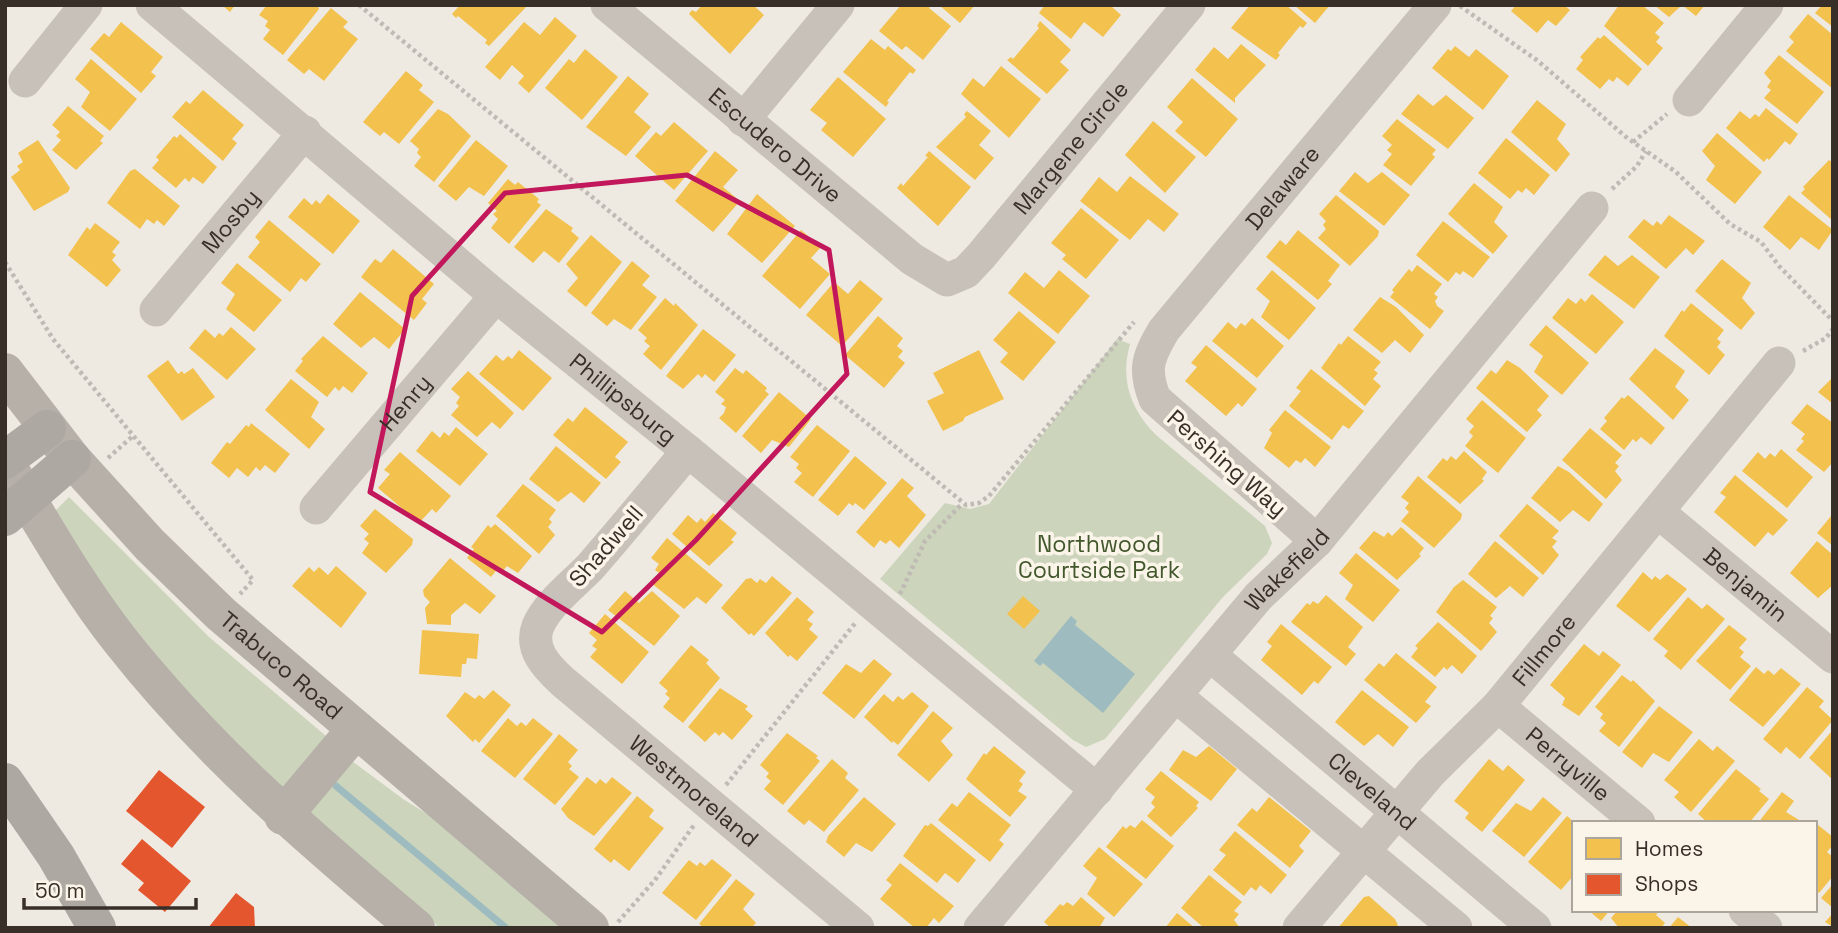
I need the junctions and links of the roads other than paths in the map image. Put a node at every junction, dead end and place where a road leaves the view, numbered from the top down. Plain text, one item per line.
1 (86, 5) edge
2 (152, 5) edge
3 (607, 5) edge
4 (838, 5) edge
5 (1189, 5) edge
6 (1436, 5) edge
7 (1767, 5) edge
8 (25, 82) dead end
9 (1689, 100) road end
10 (743, 120) junction
11 (305, 132) junction
12 (1592, 208) road end
13 (947, 280) joint
14 (496, 296) junction
15 (156, 310) dead end
16 (1779, 363) road end
17 (5, 372) edge
18 (1147, 377) joint
19 (47, 429) junction
20 (688, 450) junction
21 (88, 460) junction
22 (5, 461) edge
23 (16, 507) edge
24 (316, 508) dead end
25 (1658, 512) junction
26 (1318, 541) junction
27 (537, 648) joint
28 (1210, 655) junction
29 (1833, 657) edge
30 (1176, 696) junction
31 (1498, 706) junction
32 (356, 729) junction
33 (5, 782) edge
34 (1097, 790) junction
35 (1397, 812) junction
36 (283, 816) junction
37 (1637, 821) edge
38 (1364, 851) junction
39 (1747, 912) edge
40 (97, 928) edge
41 (416, 928) edge
42 (590, 928) edge
43 (858, 928) edge
44 (980, 928) edge
45 (1299, 928) edge
46 (1457, 928) edge
47 (1535, 928) edge
48 (1766, 928) edge

1 - 8 street
2 - 11 street, Phillipsburg
3 - 10 street, Escudero Drive
4 - 10 street
5 - 13 street, Margene Circle
6 - 18 street, Delaware
7 - 9 street
10 - 13 street, Escudero Drive
11 - 14 street, Phillipsburg
11 - 15 street, Mosby
12 - 26 street, Wakefield
14 - 20 street, Phillipsburg
14 - 24 street, Henry
16 - 25 street, Fillmore
17 - 19 main road, Trabuco Road
18 - 26 street, Pershing Way
19 - 21 main road, Trabuco Road
19 - 22 highway
20 - 27 street, Shadwell
20 - 34 street, Phillipsburg
21 - 23 highway
21 - 32 main road, Trabuco Road
22 - 23 main road
23 - 36 main road
25 - 29 street, Benjamin
25 - 31 street, Fillmore
26 - 28 street, Wakefield
27 - 43 street, Westmoreland
28 - 30 street, Wakefield
28 - 35 street, Cleveland
30 - 34 street, Wakefield
30 - 38 street
31 - 35 street, Fillmore
31 - 37 street, Perryville
32 - 36 main road
32 - 42 main road, Trabuco Road
33 - 40 highway
34 - 44 street, Wakefield
35 - 38 street, Fillmore
35 - 47 street, Cleveland
36 - 41 main road
38 - 45 street, Fillmore
38 - 46 street
39 - 48 street

